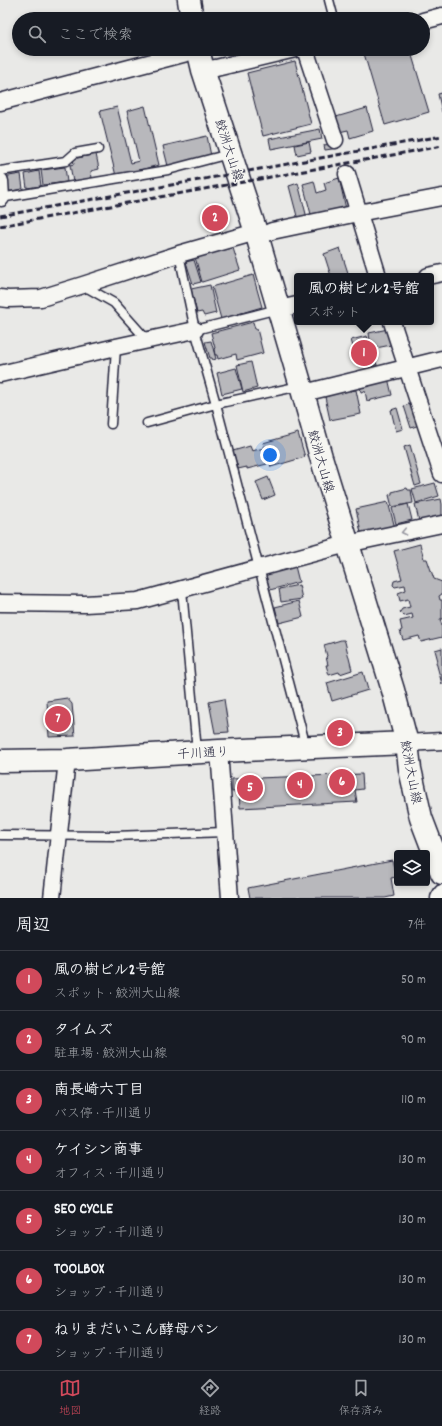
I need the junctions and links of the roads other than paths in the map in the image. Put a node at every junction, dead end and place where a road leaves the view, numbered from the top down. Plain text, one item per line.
1 (189, 0) edge
2 (329, 0) edge
3 (191, 12) edge
4 (332, 12) edge
5 (442, 16) edge
6 (430, 19) edge
7 (199, 56) edge
8 (266, 56) edge
9 (308, 56) edge
10 (0, 102) edge
11 (335, 140) dead end
12 (98, 149) dead end
13 (231, 153) junction
14 (0, 171) edge
15 (347, 174) dead end
16 (0, 181) edge
17 (442, 197) edge
18 (0, 198) edge
19 (358, 213) junction
20 (257, 234) junction
21 (179, 254) junction
22 (377, 273) edge
23 (83, 285) junction
24 (0, 298) edge
25 (288, 307) edge
26 (393, 325) edge
27 (196, 330) junction
28 (147, 340) junction
29 (116, 347) junction
30 (442, 359) edge
31 (407, 368) junction
32 (0, 374) edge
33 (303, 390) junction
34 (216, 404) junction
35 (147, 423) dead end
36 (111, 424) dead end
37 (437, 442) edge
38 (442, 474) edge
39 (442, 524) edge
40 (347, 544) junction
41 (260, 567) junction
42 (182, 590) junction
43 (0, 603) edge
44 (442, 741) edge
45 (407, 743) junction
46 (306, 748) junction
47 (219, 751) junction
48 (197, 752) junction
49 (66, 760) junction
50 (0, 761) edge
51 (225, 832) junction
52 (0, 835) edge
53 (58, 836) junction
54 (442, 873) edge
55 (442, 894) edge
56 (52, 898) edge
57 (230, 898) edge
58 (438, 898) edge

1 - 3 main road
2 - 4 lane
5 - 6 street
7 - 8 street
7 - 10 street
7 - 13 main road, 鮫洲大山線
9 - 11 street
12 - 14 lane
13 - 18 lane
13 - 20 main road, 鮫洲大山線
15 - 19 street
16 - 18 street
17 - 19 street
19 - 20 street
19 - 22 street
20 - 21 street
20 - 25 main road, 鮫洲大山線
21 - 23 street
21 - 27 lane
23 - 24 street
23 - 28 lane
25 - 27 lane
25 - 33 main road, 鮫洲大山線
26 - 31 street
27 - 28 street
27 - 34 lane
28 - 29 street
29 - 32 street
29 - 36 lane
30 - 31 street
31 - 33 street
31 - 37 street
33 - 34 lane
33 - 40 main road, 鮫洲大山線
34 - 35 lane
34 - 41 lane
37 - 38 street
39 -> 40 street
40 - 41 street
40 - 45 main road, 鮫洲大山線
41 - 42 street
41 - 46 lane
42 - 43 street
42 - 48 lane
44 - 45 street
45 - 46 main road, 千川通り
45 - 54 main road, 鮫洲大山線
46 - 47 main road, 千川通り
47 - 48 main road, 千川通り
47 - 51 street
48 - 49 main road, 千川通り
49 - 50 main road, 千川通り
49 - 53 street
51 - 53 lane
51 - 57 street
52 - 53 lane
53 - 56 street
55 - 58 street

